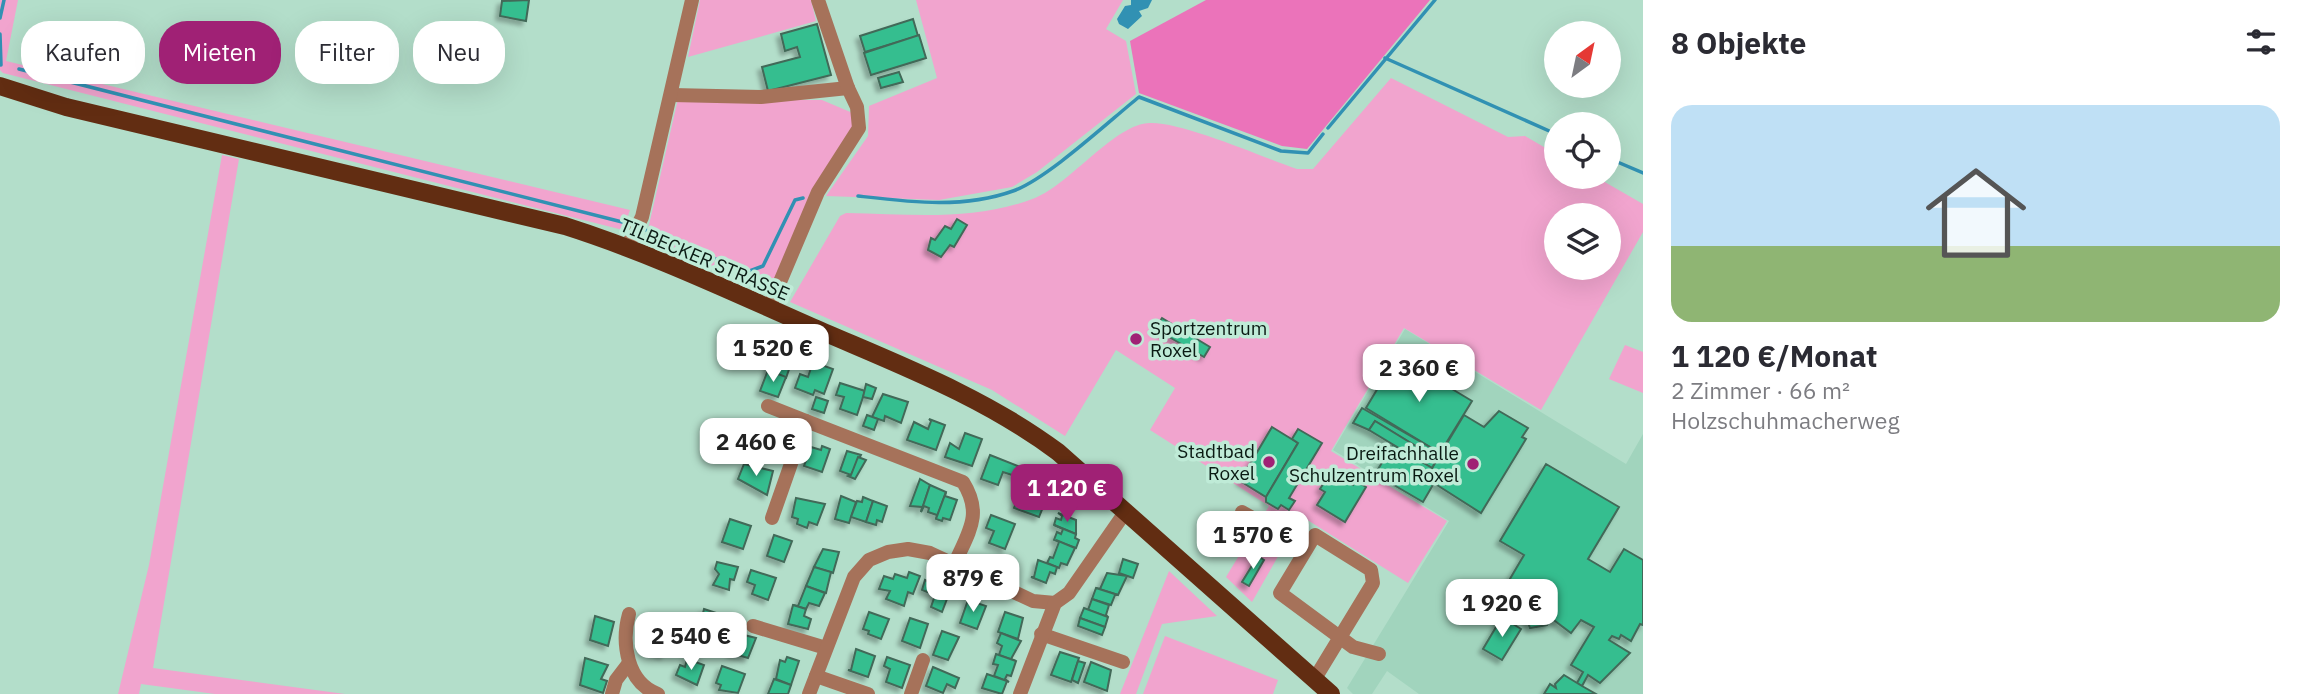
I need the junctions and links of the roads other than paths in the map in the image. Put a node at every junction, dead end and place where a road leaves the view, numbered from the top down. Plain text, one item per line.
1 (692, 0) edge
2 (818, 0) edge
3 (0, 86) edge
4 (848, 88) junction
5 (672, 95) junction
6 (627, 247) junction
7 (769, 308) junction
8 (768, 406) dead end
9 (806, 421) junction
10 (1125, 511) junction
11 (1242, 512) dead end
12 (772, 518) dead end
13 (1306, 549) junction
14 (956, 563) junction
15 (1055, 603) junction
16 (629, 614) dead end
17 (753, 625) dead end
18 (1041, 634) junction
19 (1341, 639) junction
20 (826, 648) junction
21 (1379, 654) dead end
22 (923, 660) dead end
23 (1123, 662) dead end
24 (629, 663) junction
25 (816, 676) junction
26 (1314, 680) junction
27 (612, 694) edge
28 (658, 694) edge
29 (809, 694) edge
30 (867, 694) edge
31 (911, 694) edge
32 (1020, 694) edge
33 (1331, 694) edge

1 - 5 street
2 - 4 street
3 - 6 main road, TILBECKER STRASSE
4 - 5 street
4 - 7 street
5 - 6 street
6 - 7 main road, TILBECKER STRASSE
7 - 10 main road, TILBECKER STRASSE
8 - 9 street
9 - 12 street
9 - 14 street
10 - 15 street
10 - 26 main road, TILBECKER STRASSE
11 - 13 street
13 - 19 street
13 - 19 street
14 - 15 street
14 - 20 street
15 - 18 street
16 - 24 street
17 - 20 street
18 - 23 street
18 - 32 street
19 - 21 street
19 - 26 street
20 - 25 street
22 - 31 street
24 - 27 street
24 - 28 street
25 - 29 street
25 - 30 street
26 - 33 main road, TILBECKER STRASSE

